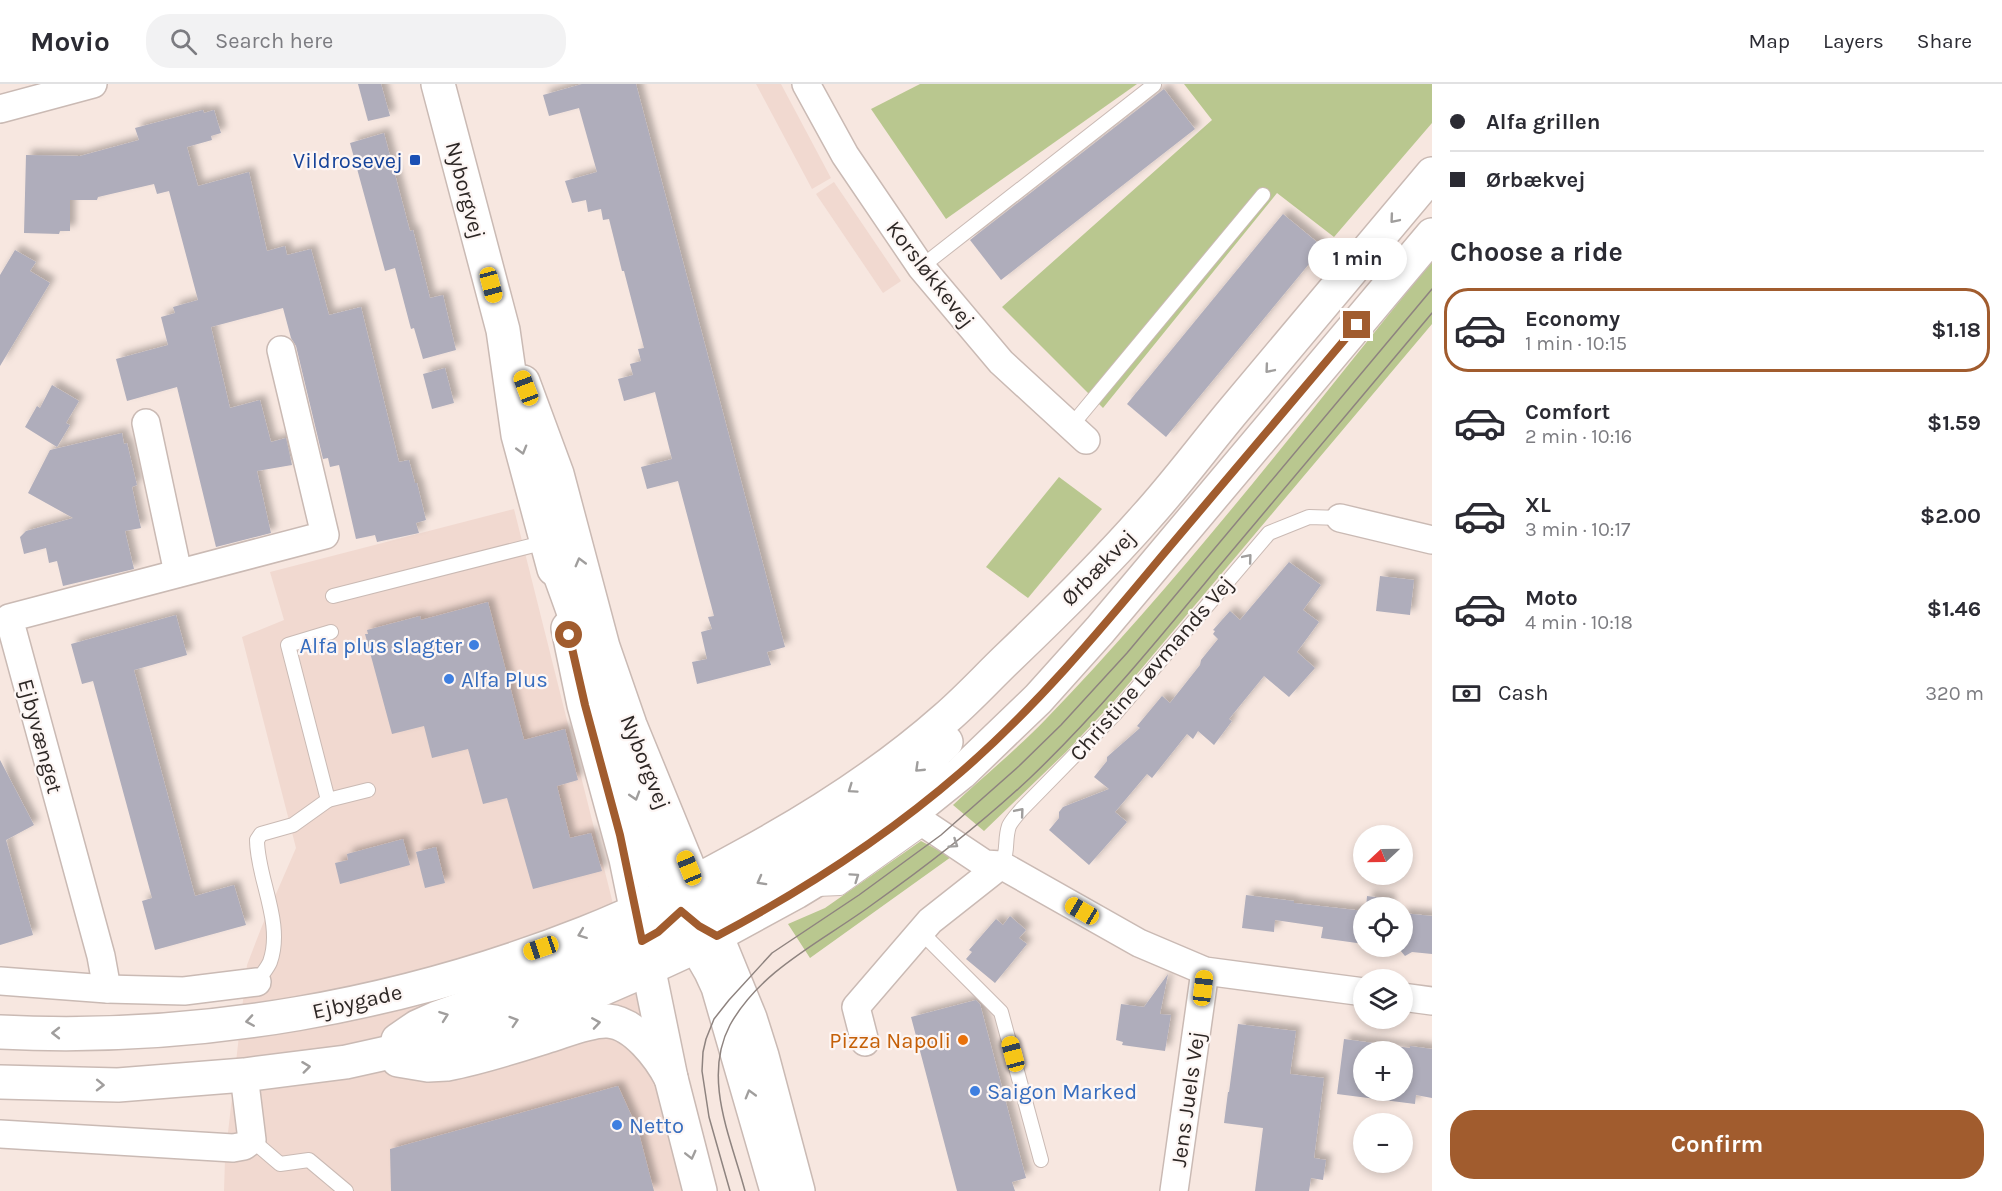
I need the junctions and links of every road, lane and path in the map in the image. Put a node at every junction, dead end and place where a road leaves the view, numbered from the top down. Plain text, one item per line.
1 (93, 84) edge
2 (438, 84) edge
3 (806, 84) edge
4 (1154, 85) edge
5 (0, 109) edge
6 (1432, 174) edge
7 (1263, 195) dead end
8 (1432, 235) edge
9 (921, 267) junction
10 (503, 330) junction
11 (281, 350) dead end
12 (146, 423) dead end
13 (1078, 433) joint
14 (1340, 518) joint
15 (1432, 540) edge
16 (549, 542) junction
17 (178, 573) junction
18 (333, 596) dead end
19 (331, 632) dead end
20 (368, 790) dead end
21 (328, 800) junction
22 (919, 820) junction
23 (1001, 865) junction
24 (690, 917) junction
25 (920, 932) junction
26 (642, 940) junction
27 (1205, 971) junction
28 (0, 981) edge
29 (257, 982) joint
30 (107, 989) junction
31 (1353, 991) edge
32 (1413, 998) edge
33 (1432, 1001) edge
34 (0, 1032) edge
35 (865, 1042) dead end
36 (376, 1056) junction
37 (244, 1075) junction
38 (671, 1078) junction
39 (0, 1082) edge
40 (0, 1134) edge
41 (252, 1140) junction
42 (1041, 1160) dead end
43 (346, 1191) edge
44 (700, 1191) edge
45 (777, 1191) edge
46 (798, 1191) edge
47 (1174, 1191) edge

1 - 5 street
2 - 10 main road, Nyborgvej
3 - 9 street, Korsløkkevej
4 - 9 lane
6 -> 24 main road, Ørbækvej
7 - 13 lane
8 - 22 main road, Ørbækvej
9 - 13 street, Korsløkkevej
10 -> 16 main road, Nyborgvej
24 -> 10 main road, Nyborgvej
11 - 17 street, Ejbyvænget
12 - 17 street
14 - 15 street
23 -> 14 lane, Christine Løvmands Vej
16 - 18 lane
16 -> 24 main road
16 - 26 main road, Nyborgvej
17 - 30 street, Ejbyvænget
19 - 21 lane
20 - 21 lane
21 - 29 lane
22 -> 23 street
24 -> 22 main road, Ørbækvej
23 - 25 street
23 - 27 street
24 - 26 main road, Ørbækvej
24 - 26 main road, Ejbygade
45 -> 24 main road
24 - 46 main road, Nyborgvej
25 - 35 street
25 - 42 lane
26 -> 34 main road, Ejbygade
36 -> 26 main road, Ejbygade
26 - 38 main road, Nyborgvej
27 - 31 street
27 - 47 street, Jens Juels Vej
28 - 30 street
29 - 30 street
32 - 33 street
37 -> 36 main road, Ejbygade
36 -> 38 main road
39 -> 37 main road, Ejbygade
37 - 41 street
38 -> 44 main road, Nyborgvej
40 - 41 street
41 - 43 lane

